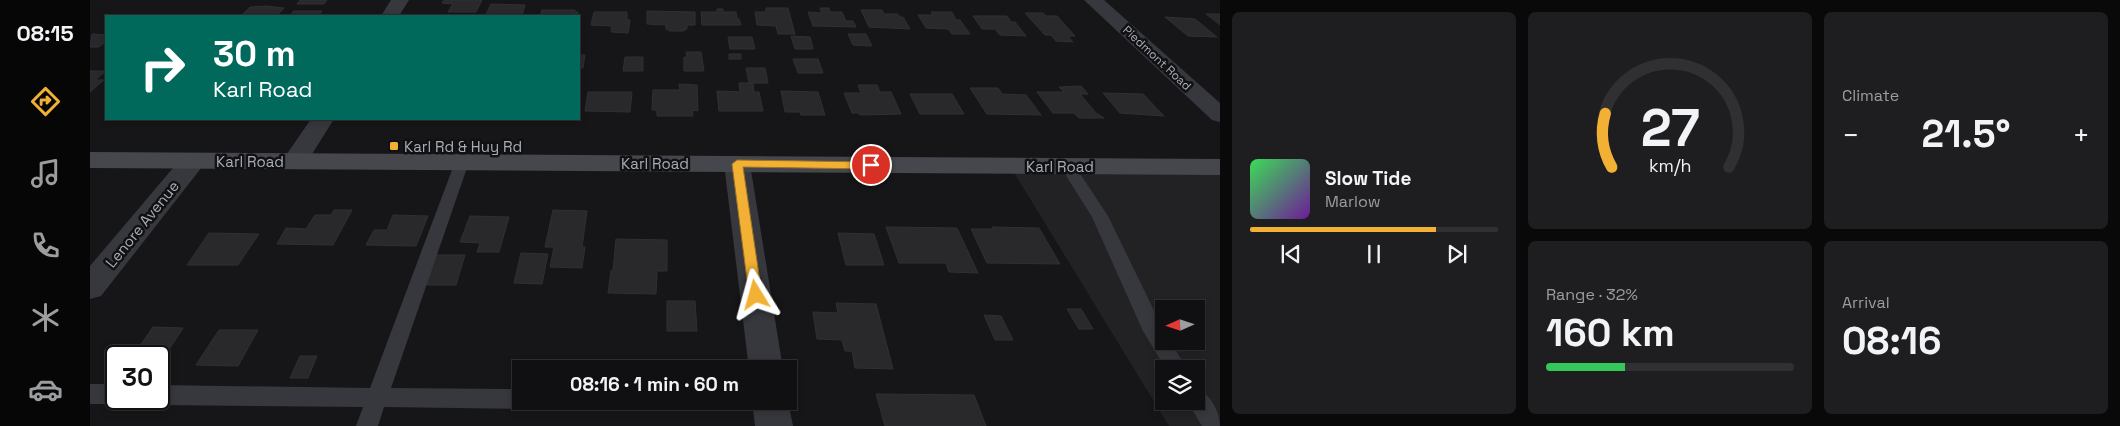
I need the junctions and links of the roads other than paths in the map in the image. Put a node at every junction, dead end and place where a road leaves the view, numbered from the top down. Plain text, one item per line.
1 (400, 0) edge
2 (1093, 0) edge
3 (391, 15) edge
4 (1220, 115) edge
5 (321, 120) edge
6 (90, 160) edge
7 (295, 161) junction
8 (193, 162) junction
9 (462, 162) junction
10 (737, 164) junction
11 (1068, 166) junction
12 (1220, 167) edge
13 (90, 287) edge
14 (765, 360) edge
15 (1171, 360) edge
16 (90, 394) edge
17 (105, 394) edge
18 (170, 395) edge
19 (377, 397) junction
20 (512, 399) edge
21 (770, 410) edge
22 (1204, 410) edge
23 (367, 426) edge
24 (774, 426) edge
25 (1214, 426) edge

1 - 3 street
2 - 4 street, Piedmont Road
5 - 7 street
6 - 8 main road, Karl Road
7 - 8 main road, Karl Road
7 - 9 main road, Karl Road
8 - 13 street, Lenore Avenue
9 - 10 main road, Karl Road
9 - 19 lane
10 - 11 main road, Karl Road
10 - 14 street
11 - 12 main road, Karl Road
11 - 15 lane
16 - 17 lane
18 - 19 lane
19 - 20 lane
19 - 23 lane
21 - 24 street
22 - 25 lane

